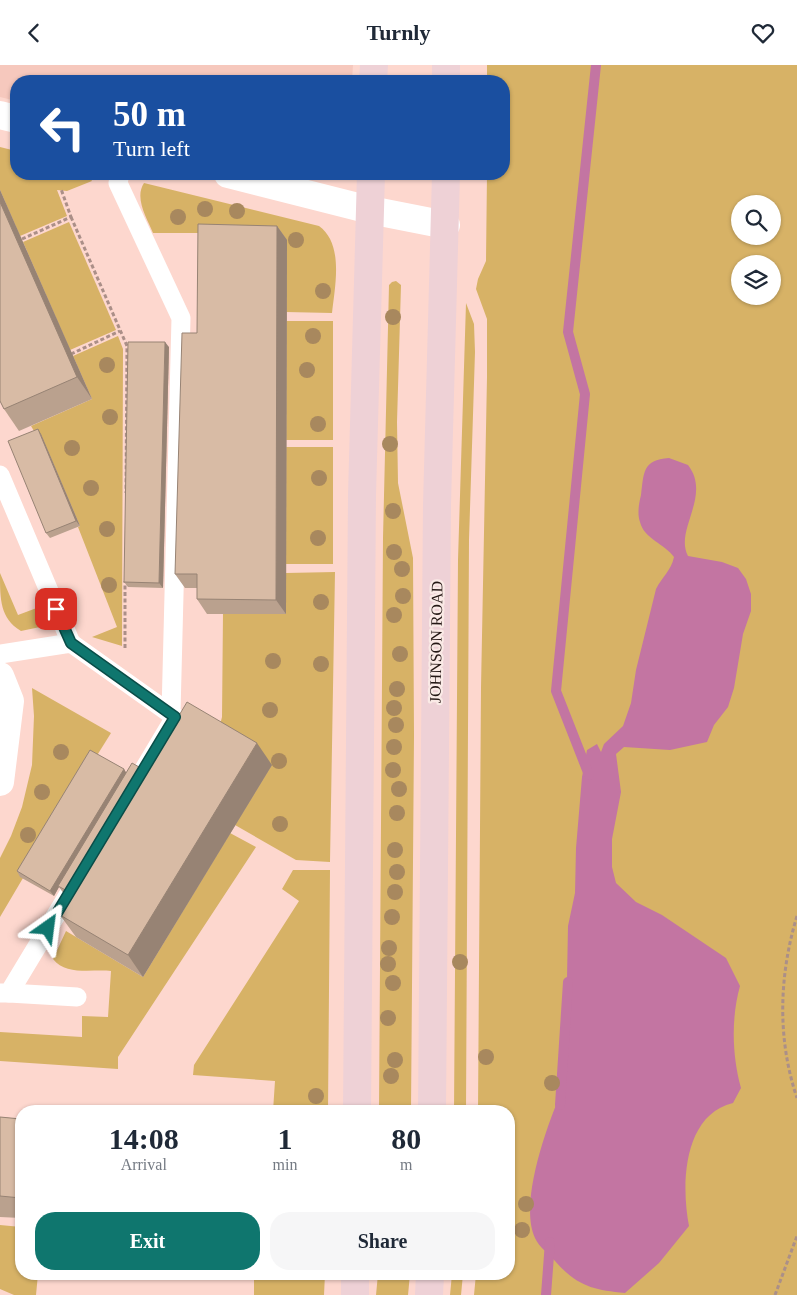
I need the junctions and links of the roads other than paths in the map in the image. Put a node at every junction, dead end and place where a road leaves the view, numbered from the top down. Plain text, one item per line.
1 (119, 180) edge
2 (252, 180) edge
3 (371, 180) edge
4 (446, 180) edge
5 (370, 210) junction
6 (446, 225) junction
7 (0, 475) edge
8 (71, 643) junction
9 (0, 654) edge
10 (0, 676) edge
11 (171, 713) junction
12 (0, 781) edge
13 (120, 809) edge
14 (90, 859) edge
15 (4, 993) edge
16 (76, 997) dead end
17 (357, 1105) edge
18 (432, 1105) edge
19 (356, 1280) edge
20 (430, 1280) edge
21 (355, 1295) edge
22 (429, 1295) edge

1 - 11 lane
2 - 5 street
3 - 5 main road
4 - 6 main road, JOHNSON ROAD
5 - 6 street
5 - 17 main road
6 - 18 main road, JOHNSON ROAD
7 - 8 lane
8 - 9 lane
8 - 11 lane
10 - 12 street
11 - 13 lane
14 - 15 lane
15 - 16 lane
19 - 21 main road
20 - 22 main road

